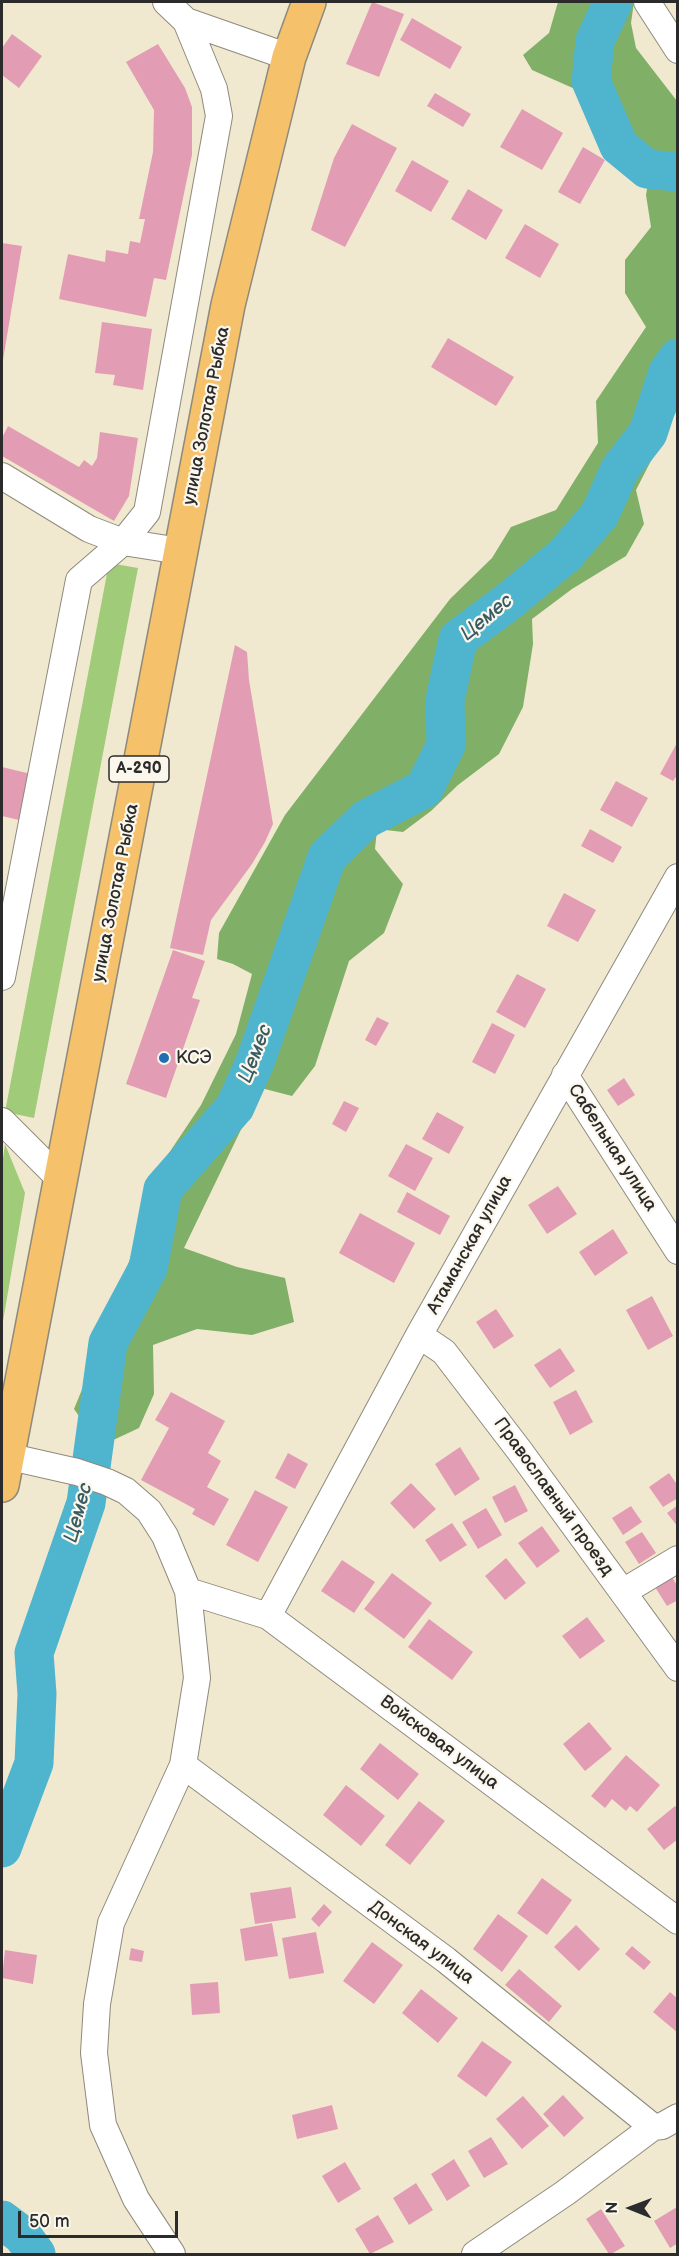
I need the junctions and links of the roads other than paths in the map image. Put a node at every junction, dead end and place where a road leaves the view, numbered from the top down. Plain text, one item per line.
1 (166, 2) edge
2 (309, 2) edge
3 (647, 2) edge
4 (186, 21) junction
5 (678, 50) edge
6 (289, 57) junction
7 (2, 476) edge
8 (123, 542) junction
9 (180, 551) junction
10 (678, 878) edge
11 (2, 977) edge
12 (565, 1075) junction
13 (2, 1120) edge
14 (61, 1180) junction
15 (678, 1251) edge
16 (419, 1335) junction
17 (4, 1465) edge
18 (678, 1558) edge
19 (188, 1591) junction
20 (622, 1592) junction
21 (268, 1616) junction
22 (678, 1668) edge
23 (183, 1765) junction
24 (678, 1921) edge
25 (678, 2117) edge
26 (653, 2127) junction
27 (172, 2254) edge
28 (475, 2254) edge

1 - 4 street
2 - 6 highway, А-290
3 - 5 street
4 - 6 street
4 - 8 street
6 - 9 highway, улица Золотая Рыбка / А-290
7 - 8 street
8 - 9 street
8 - 11 street
9 - 14 highway, улица Золотая Рыбка / А-290
10 - 12 street, Атаманская улица
12 - 15 street, Сабельная улица
12 - 16 street, Атаманская улица
13 - 14 street
14 - 17 highway, улица Золотая Рыбка / А-290
16 - 20 street, Православный проезд
16 - 21 street, Атаманская улица
17 - 19 street
18 - 20 street
19 - 21 street, Войсковая улица
19 - 23 street
20 - 22 street, Православный проезд
21 - 24 street, Войсковая улица
23 - 26 street, Донская улица
23 - 27 street
25 - 26 street
26 - 28 street

